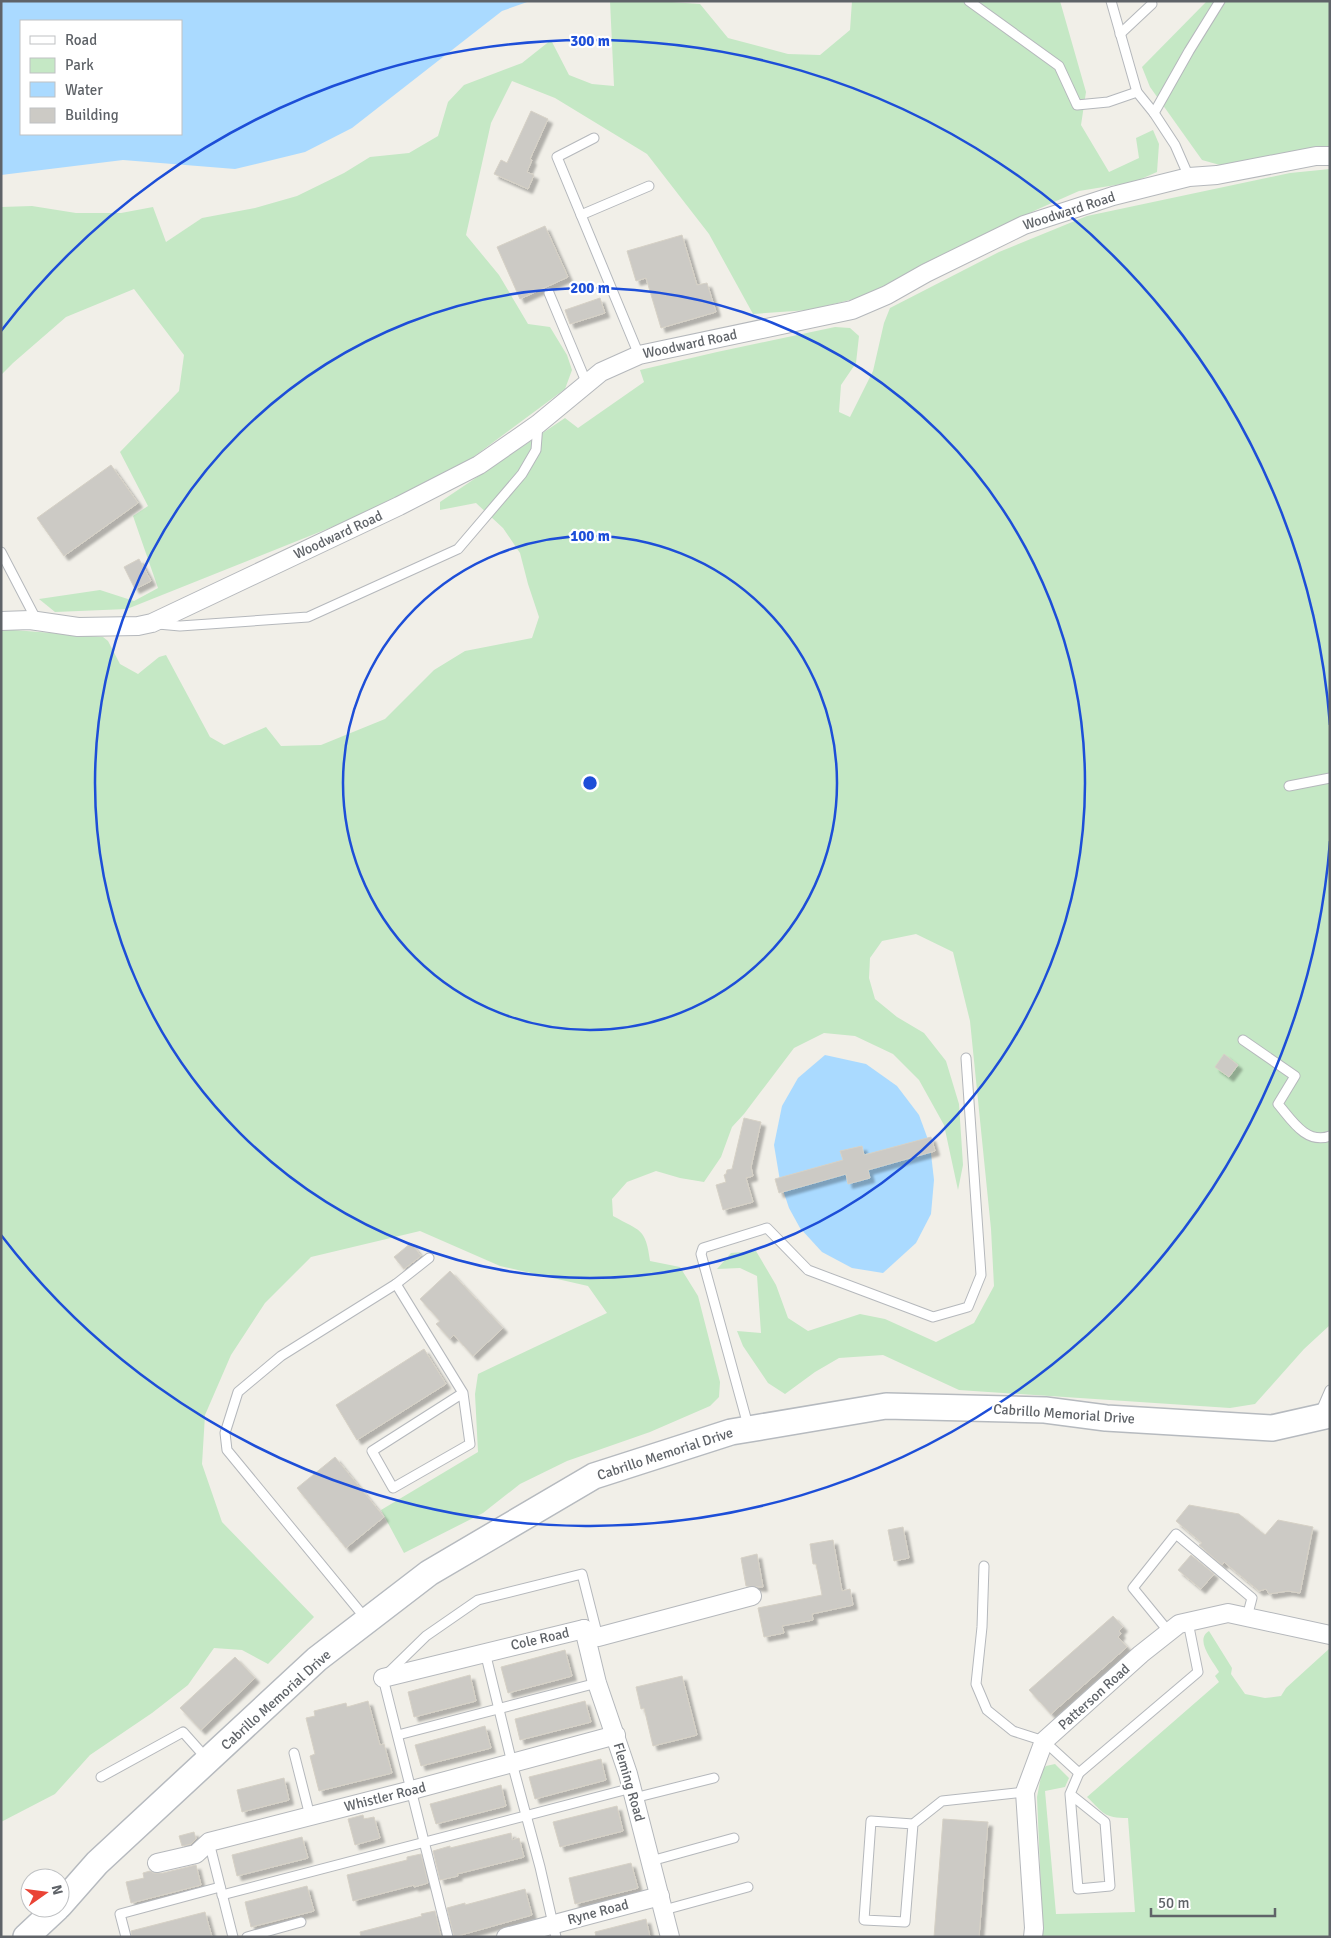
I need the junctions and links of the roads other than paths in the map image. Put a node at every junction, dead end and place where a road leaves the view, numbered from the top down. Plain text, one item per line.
1 (969, 1) edge
2 (1111, 1) edge
3 (1220, 1) edge
4 (1152, 4) dead end
5 (1120, 34) junction
6 (1137, 92) junction
7 (1154, 113) junction
8 (594, 138) dead end
9 (1330, 156) edge
10 (1189, 177) junction
11 (650, 186) dead end
12 (581, 215) junction
13 (549, 293) dead end
14 (639, 355) junction
15 (587, 384) junction
16 (538, 424) junction
17 (1, 552) edge
18 (1, 621) edge
19 (37, 621) junction
20 (152, 623) junction
21 (1330, 778) edge
22 (1289, 786) dead end
23 (1243, 1040) dead end
24 (966, 1058) dead end
25 (1330, 1136) edge
26 (429, 1258) dead end
27 (396, 1284) junction
28 (1330, 1390) edge
29 (463, 1393) junction
30 (1324, 1417) edge
31 (749, 1429) junction
32 (984, 1566) dead end
33 (752, 1596) dead end
34 (1247, 1617) junction
35 (368, 1621) junction
36 (1188, 1622) junction
37 (1169, 1632) junction
38 (591, 1633) junction
39 (1330, 1635) edge
40 (484, 1652) junction
41 (383, 1678) junction
42 (597, 1683) junction
43 (498, 1709) junction
44 (398, 1735) junction
45 (616, 1735) junction
46 (1044, 1741) junction
47 (294, 1753) dead end
48 (208, 1761) junction
49 (512, 1763) junction
50 (1079, 1773) junction
51 (101, 1777) dead end
52 (714, 1778) dead end
53 (412, 1790) junction
54 (1025, 1792) junction
55 (633, 1793) junction
56 (1070, 1794) junction
57 (310, 1816) junction
58 (526, 1816) junction
59 (913, 1824) junction
60 (734, 1838) dead end
61 (209, 1842) junction
62 (425, 1842) junction
63 (651, 1861) junction
64 (157, 1863) dead end
65 (748, 1887) dead end
66 (221, 1891) junction
67 (70, 1894) edge
68 (662, 1903) junction
69 (46, 1918) edge
70 (301, 1922) dead end
71 (555, 1931) edge
72 (26, 1937) edge
73 (126, 1937) edge
74 (233, 1937) edge
75 (247, 1937) edge
76 (448, 1937) edge
77 (506, 1937) edge
78 (670, 1937) edge
79 (1033, 1937) edge

1 - 6 lane
2 - 5 lane
3 - 7 lane
4 - 5 lane
5 - 6 lane
6 - 7 lane
7 - 10 lane
8 - 12 lane
9 - 10 street, Woodward Road
10 - 14 street, Woodward Road
11 - 12 lane
12 - 14 lane
13 - 15 lane
14 - 15 street, Woodward Road
15 - 16 street, Woodward Road
16 - 20 street, Woodward Road
16 - 20 lane
17 - 19 lane
18 - 19 street, Woodward Road
19 - 20 street, Woodward Road
21 - 22 lane
23 - 25 lane
24 - 31 lane
26 - 27 lane
27 - 29 lane
27 - 35 lane
28 - 30 lane
29 - 29 lane
30 - 31 main road, Cabrillo Memorial Drive
31 - 35 main road, Cabrillo Memorial Drive
32 - 46 lane
33 - 38 street, Cole Road
34 - 36 street, Patterson Road
34 - 37 lane
34 - 39 street, Patterson Road
35 - 48 main road, Cabrillo Memorial Drive
36 - 37 street, Patterson Road
36 - 50 lane
37 - 46 street, Patterson Road
38 - 40 street, Cole Road
38 - 41 lane
38 - 42 street, Fleming Road
40 - 41 street, Cole Road
40 - 43 lane
41 - 44 lane
42 - 43 lane
42 - 45 street, Fleming Road
43 - 44 lane
43 - 49 lane
44 - 53 lane
45 - 49 street, Whistler Road
45 - 55 street, Fleming Road
46 - 50 lane
46 - 54 street, Patterson Road
47 - 57 lane
48 - 51 lane
48 - 67 main road, Cabrillo Memorial Drive
49 - 53 street, Whistler Road
49 - 58 lane
50 - 56 lane
52 - 55 lane
53 - 57 street, Whistler Road
53 - 62 lane
54 - 59 lane
54 - 79 street, Patterson Road
55 - 58 lane
55 - 63 street, Fleming Road
56 - 56 lane
57 - 61 street, Whistler Road
58 - 62 lane
58 - 71 lane
59 - 59 lane
60 - 63 lane
61 - 64 street, Whistler Road
61 - 66 lane
62 - 66 lane
62 - 76 lane
63 - 68 street, Fleming Road
65 - 68 lane
66 - 73 lane
66 - 74 lane
68 - 71 street, Ryne Road
68 - 78 street, Fleming Road
69 - 72 main road
70 - 75 lane
71 - 77 street, Ryne Road

